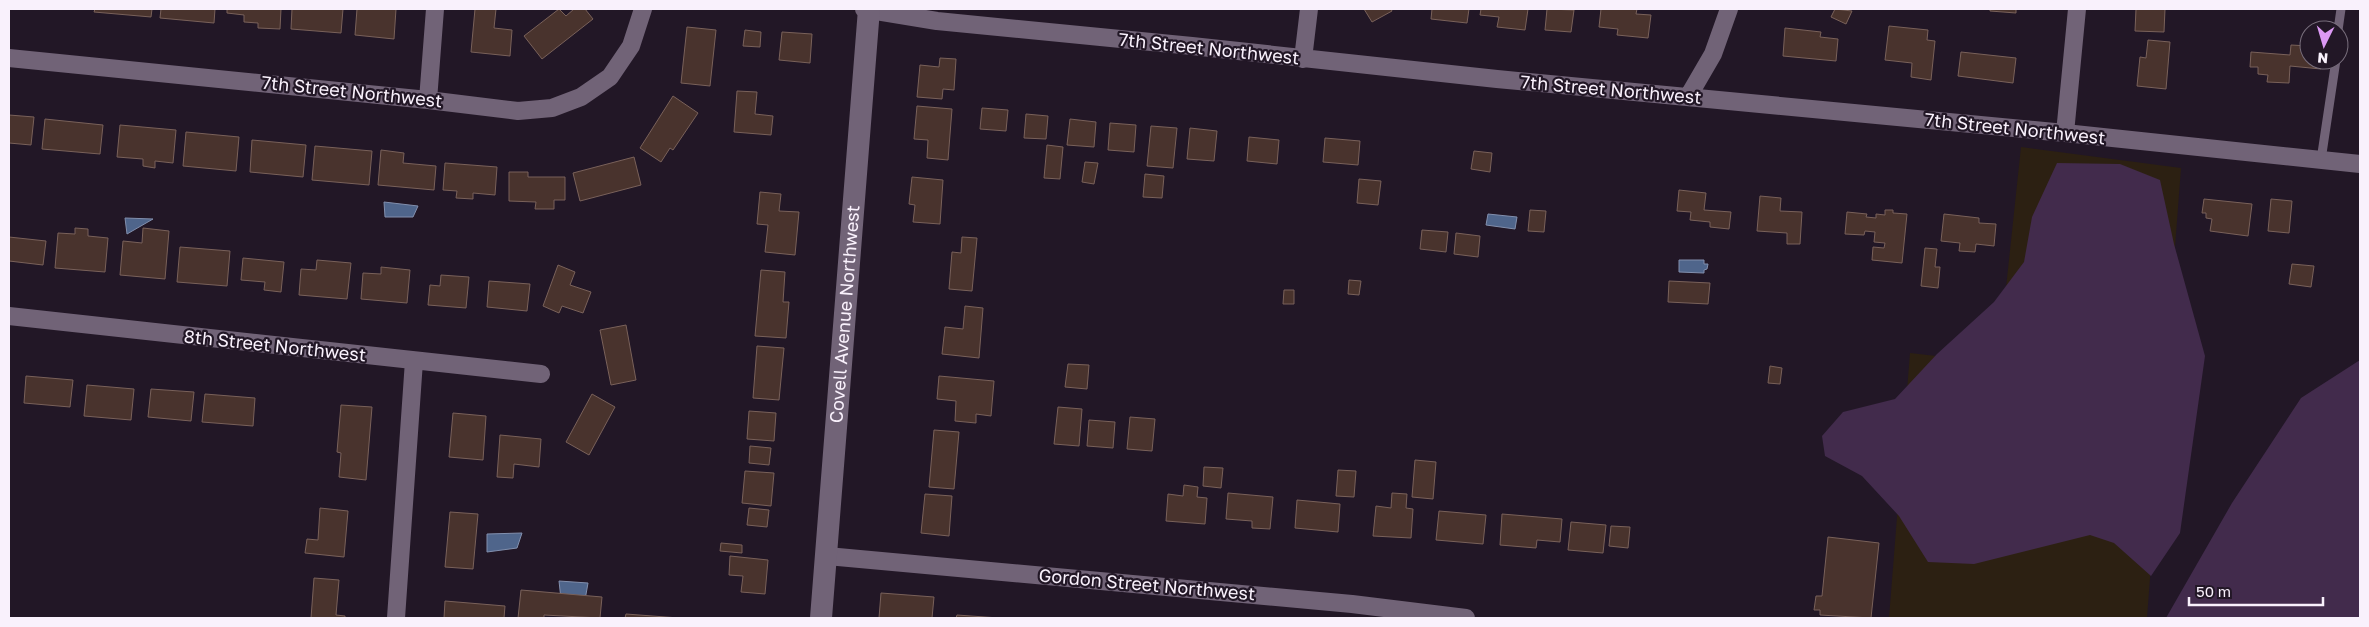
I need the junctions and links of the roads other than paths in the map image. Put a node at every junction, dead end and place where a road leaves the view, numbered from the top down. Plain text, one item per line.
1 (435, 9) edge
2 (643, 9) edge
3 (864, 9) edge
4 (869, 9) edge
5 (1309, 9) edge
6 (1729, 9) edge
7 (2078, 9) edge
8 (938, 15) edge
9 (9, 58) edge
10 (1303, 59) junction
11 (2334, 70) edge
12 (1688, 97) junction
13 (428, 100) junction
14 (2065, 133) junction
15 (2321, 160) junction
16 (2360, 164) edge
17 (9, 316) edge
18 (414, 361) junction
19 (541, 374) dead end
20 (827, 556) junction
21 (1351, 611) edge
22 (396, 618) edge
23 (822, 618) edge
24 (1466, 618) edge

1 - 13 street
2 - 13 street, 7th Street Northwest
3 - 4 street, 7th Street Northwest
4 - 8 street, 7th Street Northwest
4 - 20 street, Covell Avenue Northwest
5 - 10 street
6 - 12 street
7 - 14 street
8 - 10 street, 7th Street Northwest
9 - 13 street, 7th Street Northwest
10 - 12 street, 7th Street Northwest
11 - 15 lane
12 - 14 street, 7th Street Northwest
14 - 15 street, 7th Street Northwest
15 - 16 street, 7th Street Northwest
17 - 18 street, 8th Street Northwest
18 - 19 street, 8th Street Northwest
18 - 22 street
20 - 21 street, Gordon Street Northwest
20 - 23 street, Covell Avenue Northwest
21 - 24 street, Gordon Street Northwest

